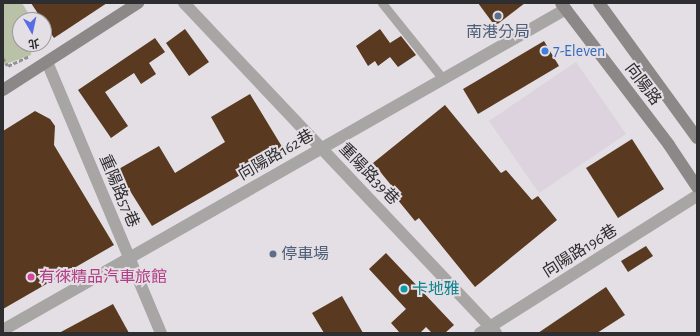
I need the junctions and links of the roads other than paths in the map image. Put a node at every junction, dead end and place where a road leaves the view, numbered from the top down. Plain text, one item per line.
1 (138, 3) edge
2 (184, 3) edge
3 (382, 3) edge
4 (599, 3) edge
5 (563, 6) edge
6 (48, 62) junction
7 (443, 79) junction
8 (3, 90) edge
9 (697, 138) edge
10 (321, 147) junction
11 (697, 187) edge
12 (697, 196) edge
13 (129, 258) junction
14 (3, 330) edge
15 (493, 330) edge
16 (161, 333) edge
17 (480, 333) edge

1 - 6 main road
2 - 10 street, 重陽路39巷
3 - 7 lane
4 - 9 main road, 向陽路
5 - 7 street, 向陽路162巷
5 - 11 main road, 向陽路
6 - 8 main road
6 - 13 street, 重陽路57巷
7 - 10 street, 向陽路162巷
10 - 13 street, 向陽路162巷
10 - 15 street, 重陽路39巷
12 - 15 street, 向陽路196巷
13 - 14 street, 向陽路162巷
13 - 16 street, 重陽路57巷
15 - 17 street, 向陽路196巷

